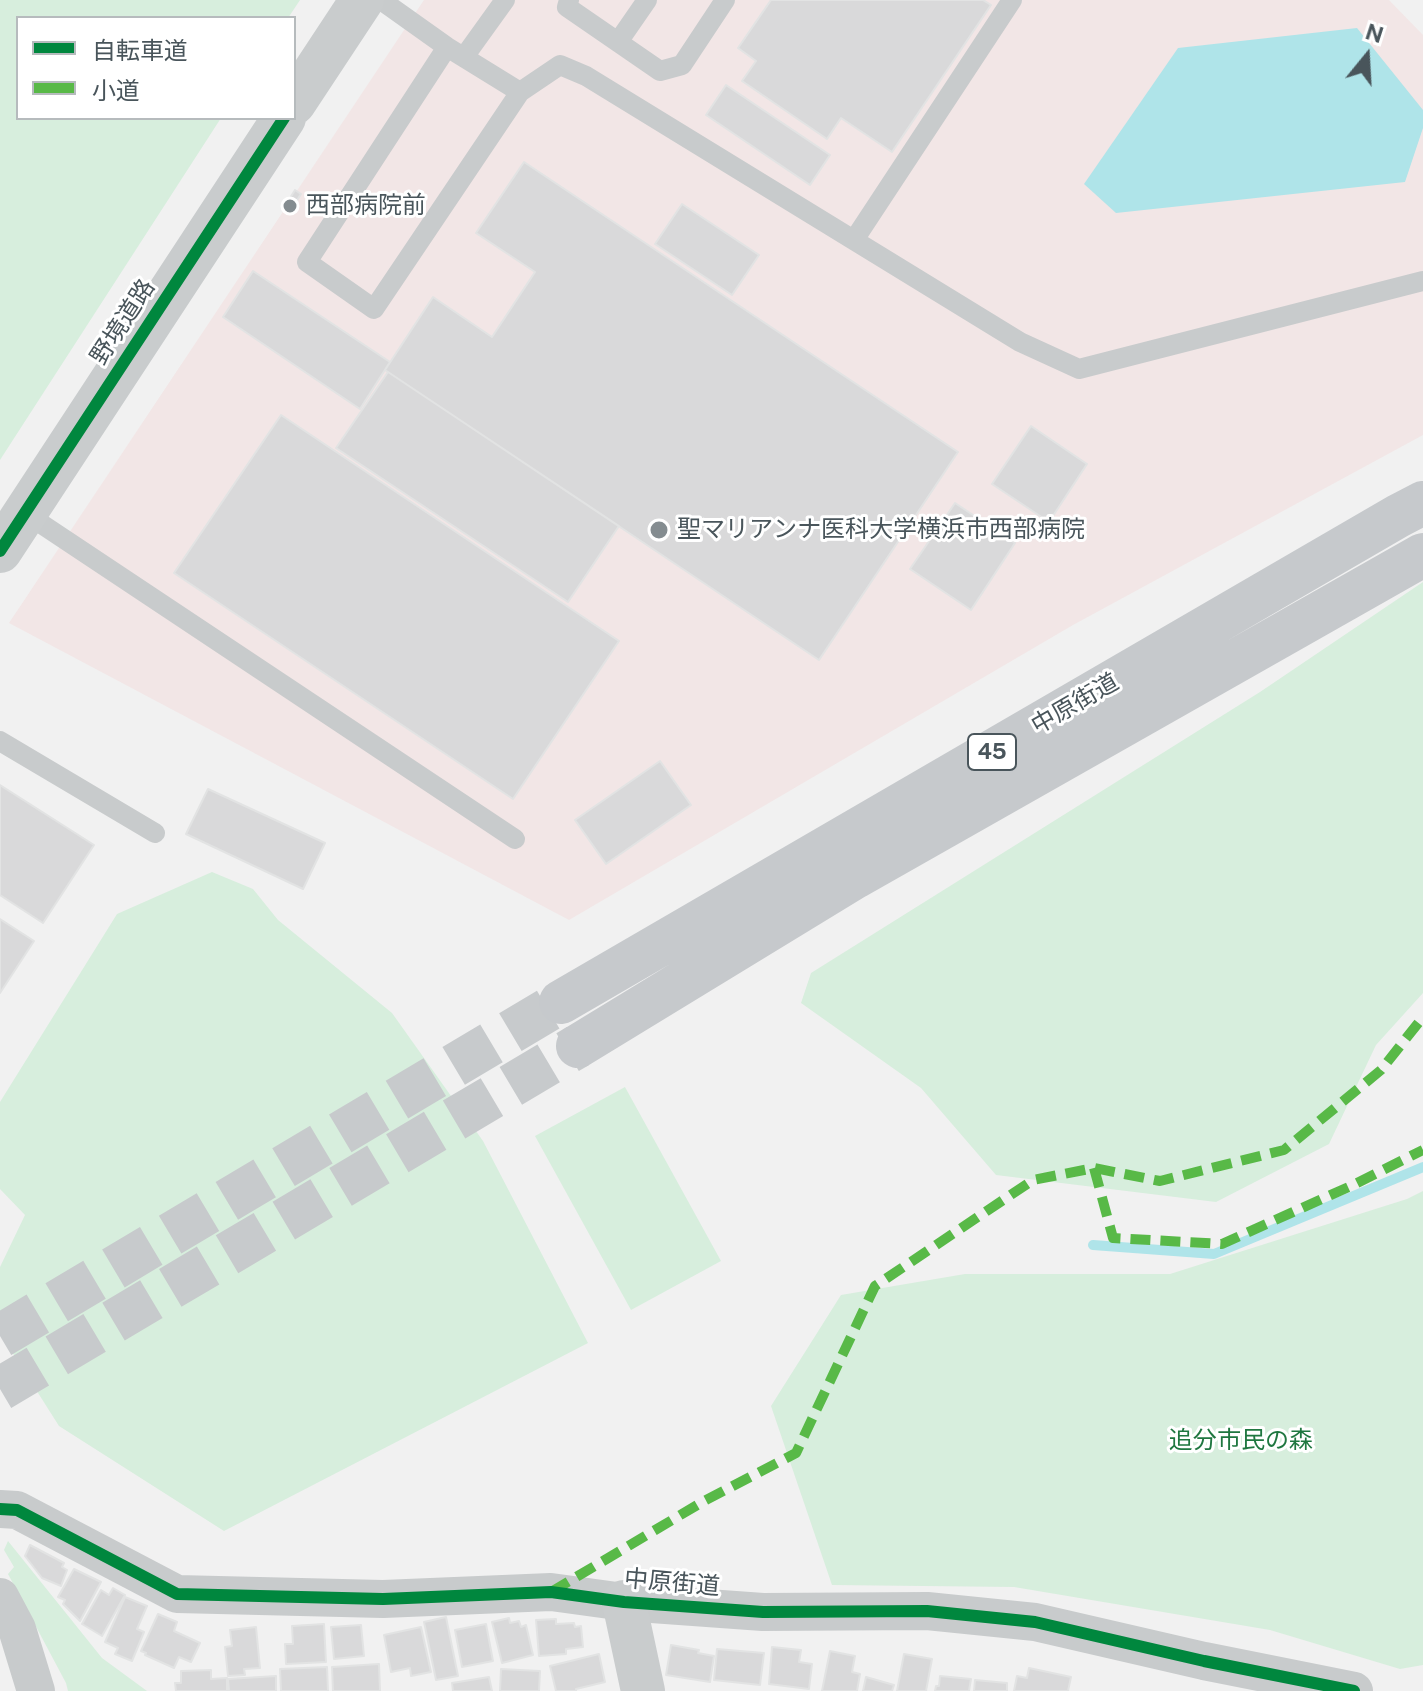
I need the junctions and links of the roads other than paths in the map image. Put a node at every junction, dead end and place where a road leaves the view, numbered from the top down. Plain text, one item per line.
1 (362, 0) edge
2 (381, 0) edge
3 (505, 0) edge
4 (569, 0) edge
5 (647, 0) edge
6 (725, 0) edge
7 (1012, 0) edge
8 (618, 42) junction
9 (456, 52) junction
10 (520, 92) junction
11 (296, 100) edge
12 (283, 120) edge
13 (854, 240) junction
14 (1423, 281) edge
15 (1423, 503) edge
16 (25, 513) junction
17 (0, 551) edge
18 (1423, 555) edge
19 (0, 741) edge
20 (155, 833) dead end
21 (515, 839) dead end
22 (561, 1002) tunnel mouth
23 (578, 1046) tunnel mouth
24 (0, 1509) edge
25 (0, 1597) edge
26 (624, 1602) junction
27 (1202, 1676) edge
28 (36, 1691) edge
29 (643, 1691) edge
30 (1354, 1691) edge

1 - 11 street
2 - 9 lane
3 - 9 lane
4 - 8 lane
5 - 8 lane
6 - 8 lane
7 - 13 lane
9 - 10 lane
9 - 10 lane
10 - 13 lane
12 - 16 street, 野境道路
13 - 14 lane
15 - 22 main road, 中原街道 / 45
16 - 17 street, 野境道路
16 - 21 lane
18 - 23 main road, 中原街道 / 45
19 - 20 lane
24 - 26 street, 中原街道
25 - 28 street
26 - 27 street, 中原街道
26 - 29 street
27 - 30 street, 中原街道

